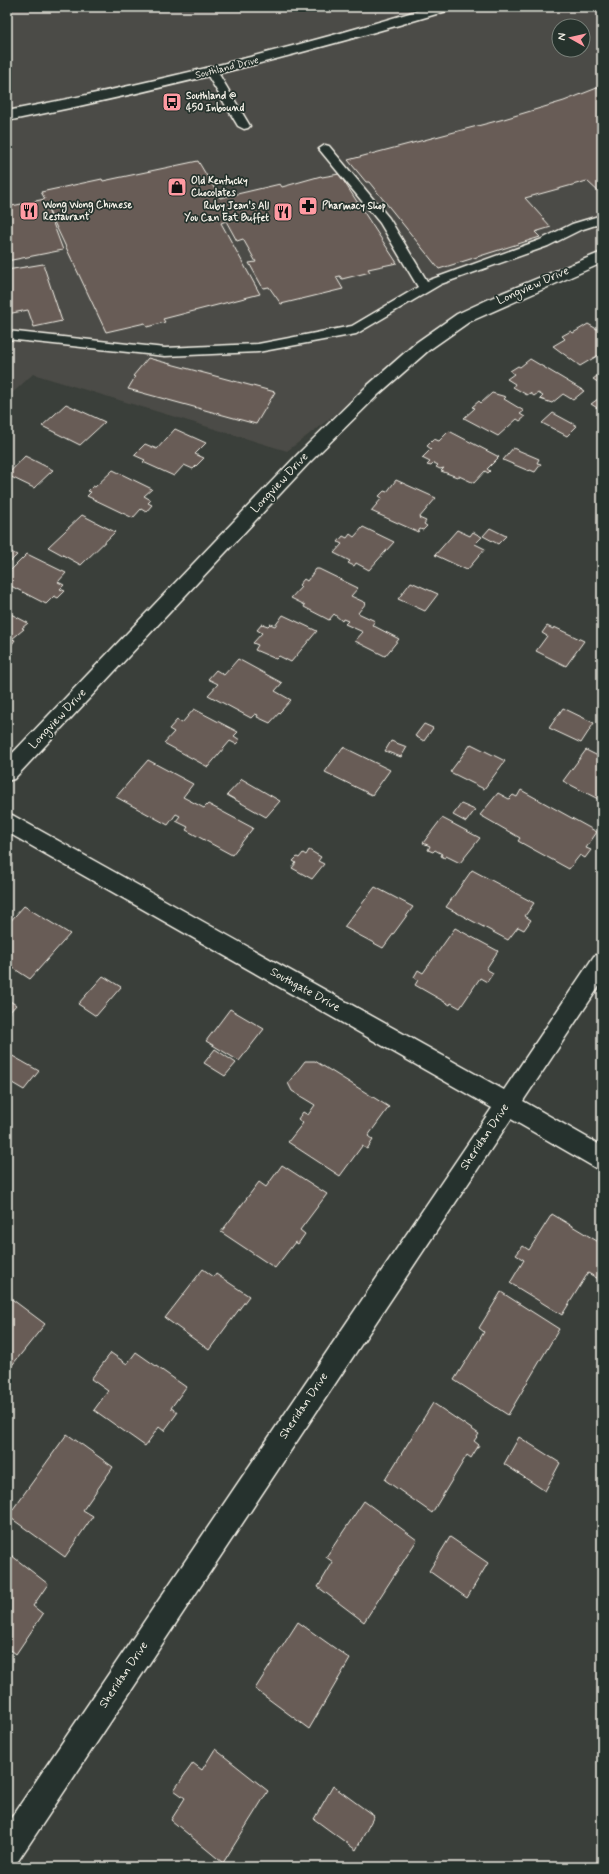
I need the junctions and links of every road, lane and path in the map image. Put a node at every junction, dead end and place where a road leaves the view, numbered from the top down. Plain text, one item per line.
1 (445, 7) edge
2 (211, 71) junction
3 (7, 116) edge
4 (244, 126) dead end
5 (325, 149) dead end
6 (602, 219) edge
7 (602, 257) edge
8 (425, 288) junction
9 (7, 335) edge
10 (7, 773) edge
11 (7, 822) edge
12 (602, 963) edge
13 (507, 1104) junction
14 (602, 1159) edge
15 (7, 1850) edge

1 - 2 street, Southland Drive
2 - 3 street, Southland Drive
2 - 4 lane
5 - 8 lane
6 - 8 lane
7 - 10 street, Longview Drive
8 - 9 lane
11 - 13 street, Southgate Drive
12 - 13 street, Sheridan Drive
13 - 14 street, Southgate Drive
13 - 15 street, Sheridan Drive

